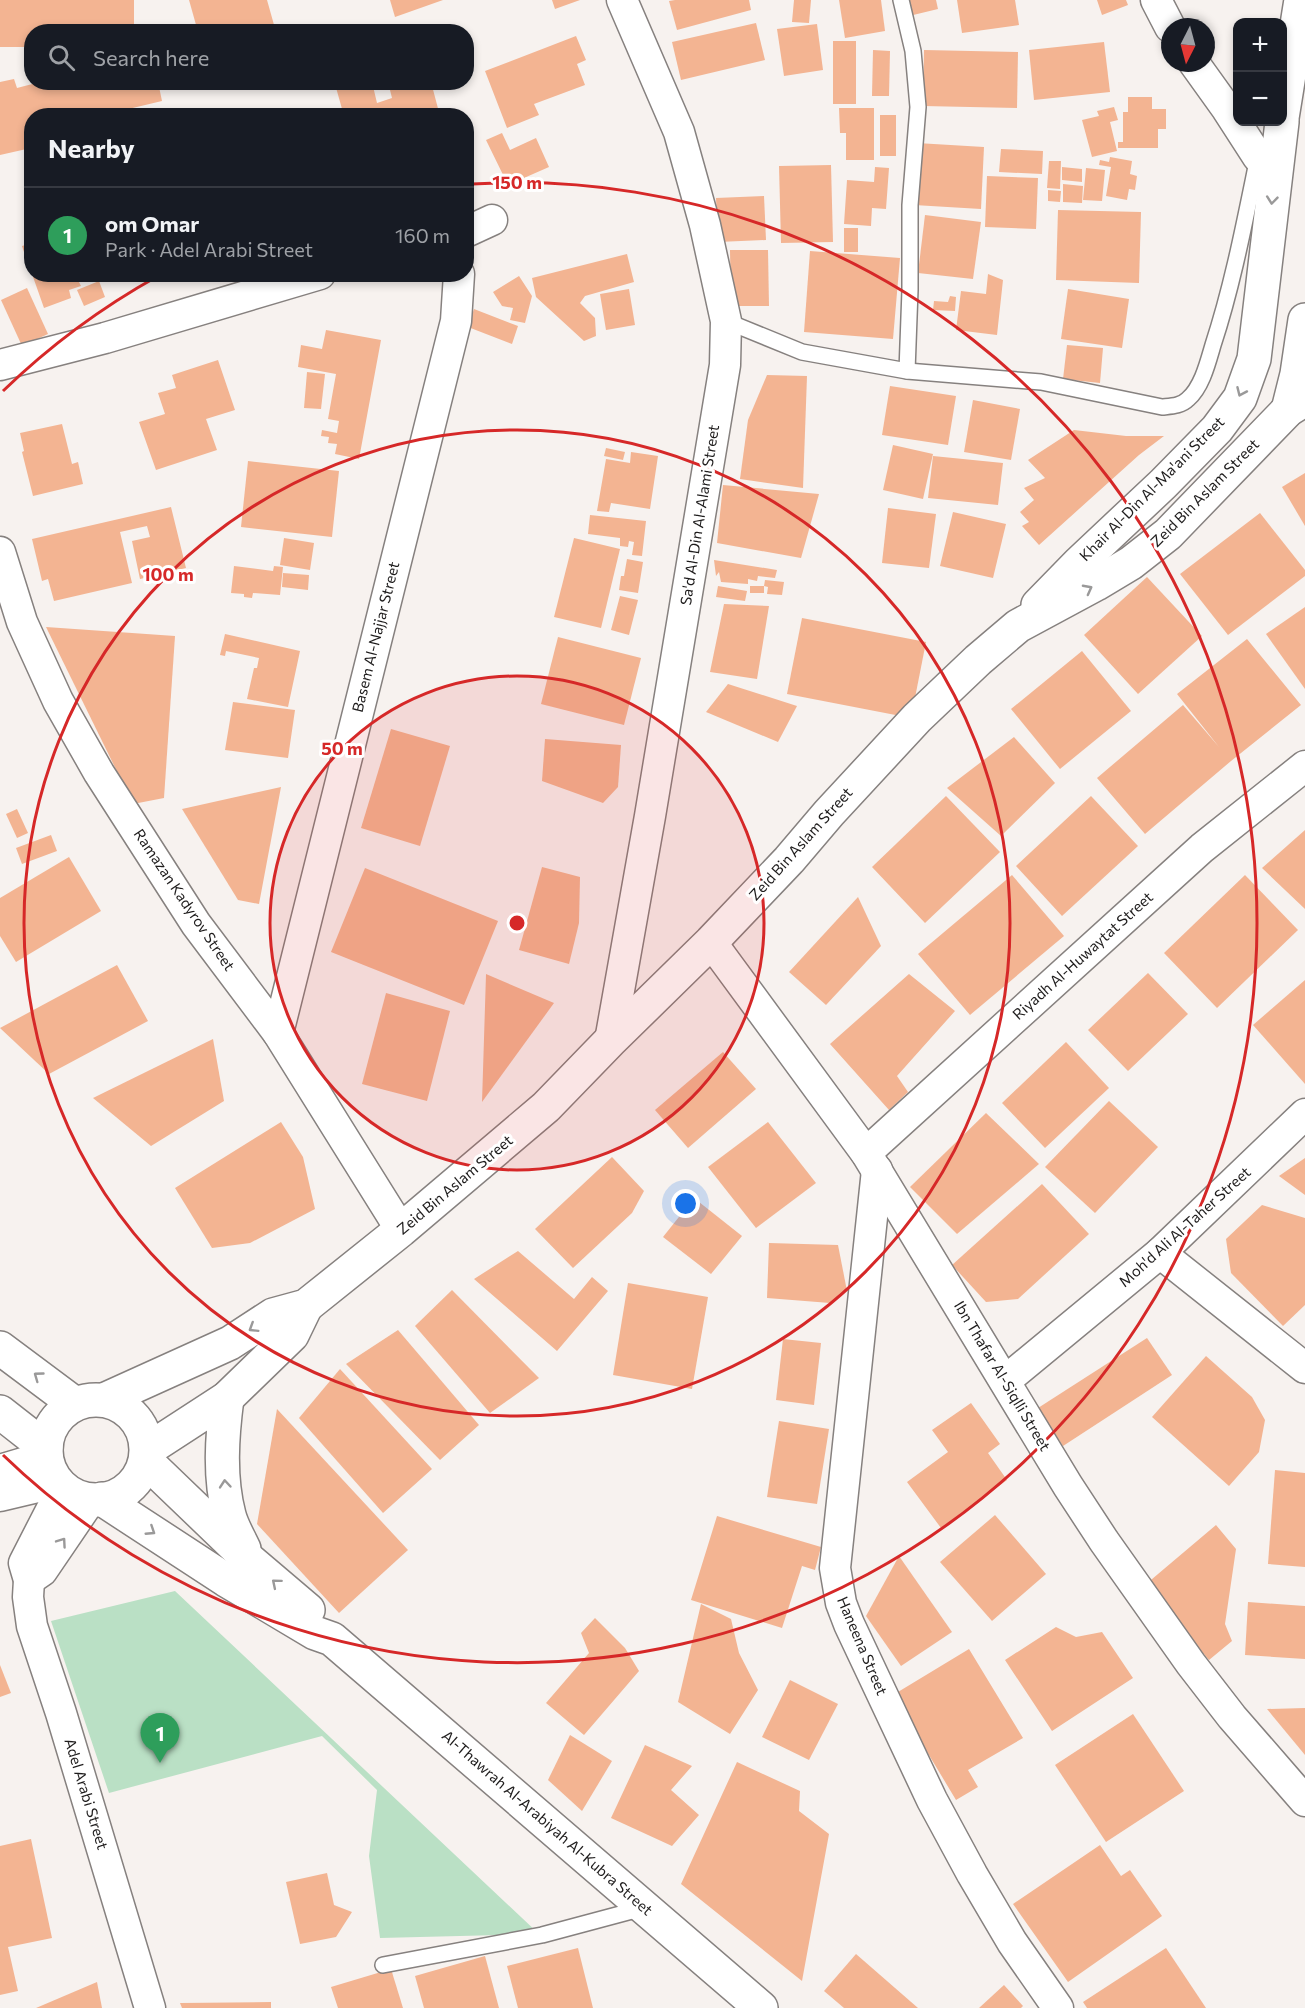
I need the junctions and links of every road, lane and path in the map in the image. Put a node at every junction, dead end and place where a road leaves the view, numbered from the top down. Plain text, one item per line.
1 (622, 0) edge
2 (901, 0) edge
3 (1156, 0) edge
4 (1301, 0) edge
5 (1165, 18) edge
6 (1200, 72) edge
7 (1287, 88) edge
8 (1280, 126) edge
9 (1267, 157) junction
10 (293, 282) edge
11 (458, 282) edge
12 (1305, 320) edge
13 (726, 321) junction
14 (0, 365) edge
15 (907, 371) junction
16 (1296, 405) edge
17 (0, 552) edge
18 (1018, 626) junction
19 (1305, 766) edge
20 (711, 942) junction
21 (278, 1033) junction
22 (610, 1041) junction
23 (1305, 1114) edge
24 (872, 1162) junction
25 (401, 1230) junction
26 (1160, 1254) junction
27 (306, 1306) junction
28 (0, 1348) edge
29 (1305, 1368) edge
30 (1005, 1381) junction
31 (227, 1398) junction
32 (89, 1402) junction
33 (0, 1412) edge
34 (146, 1455) junction
35 (0, 1470) edge
36 (68, 1479) junction
37 (0, 1496) edge
38 (248, 1559) junction
39 (332, 1639) junction
40 (1305, 1802) edge
41 (646, 1908) junction
42 (383, 1965) dead end
43 (150, 2008) edge
44 (761, 2008) edge
45 (1058, 2008) edge

1 - 13 street, Sa'd Al-Din Al-Alami Street
2 - 15 lane
3 - 5 street
4 - 7 street, Khair Al-Din Al-Ma'ani Street
6 - 9 street
8 - 9 street, Khair Al-Din Al-Ma'ani Street
9 - 15 lane
9 -> 18 street, Khair Al-Din Al-Ma'ani Street
10 - 14 street
11 - 21 street, Basem Al-Najjar Street
12 - 16 street
13 - 15 lane
13 - 22 street, Sa'd Al-Din Al-Alami Street
18 -> 16 street, Zeid Bin Aslam Street
17 - 21 street, Ramazan Kadyrov Street
18 - 20 street, Zeid Bin Aslam Street
19 - 24 street, Riyadh Al-Huwaytat Street
20 - 22 street, Zeid Bin Aslam Street
20 - 24 street, Ibn Thafar Al-Siqlli Street
21 - 25 street, Ramazan Kadyrov Street
22 - 25 street, Zeid Bin Aslam Street
23 - 26 street, Moh'd Ali Al-Taher Street
24 - 30 street, Ibn Thafar Al-Siqlli Street
24 - 45 street, Haneena Street
25 - 27 street, Zeid Bin Aslam Street
26 - 29 street
26 - 30 street, Moh'd Ali Al-Taher Street
27 - 31 street, Zeid Bin Aslam Street
27 -> 32 street, Zeid Bin Aslam Street
32 -> 28 street
30 - 40 street, Ibn Thafar Al-Siqlli Street
31 - 34 street, Zeid Bin Aslam Street
38 -> 31 street
32 - 34 street
32 - 36 street
33 - 36 street, Al-Thawrah Al-Arabiyah Al-Kubra Street
34 - 36 street
34 - 38 street, Al-Thawrah Al-Arabiyah Al-Kubra Street
35 - 36 street
36 - 37 street
36 -> 39 street, Al-Thawrah Al-Arabiyah Al-Kubra Street
36 - 43 street, Adel Arabi Street
39 -> 38 street, Al-Thawrah Al-Arabiyah Al-Kubra Street
39 - 41 street, Al-Thawrah Al-Arabiyah Al-Kubra Street
41 - 42 lane
41 - 44 street, Al-Thawrah Al-Arabiyah Al-Kubra Street

